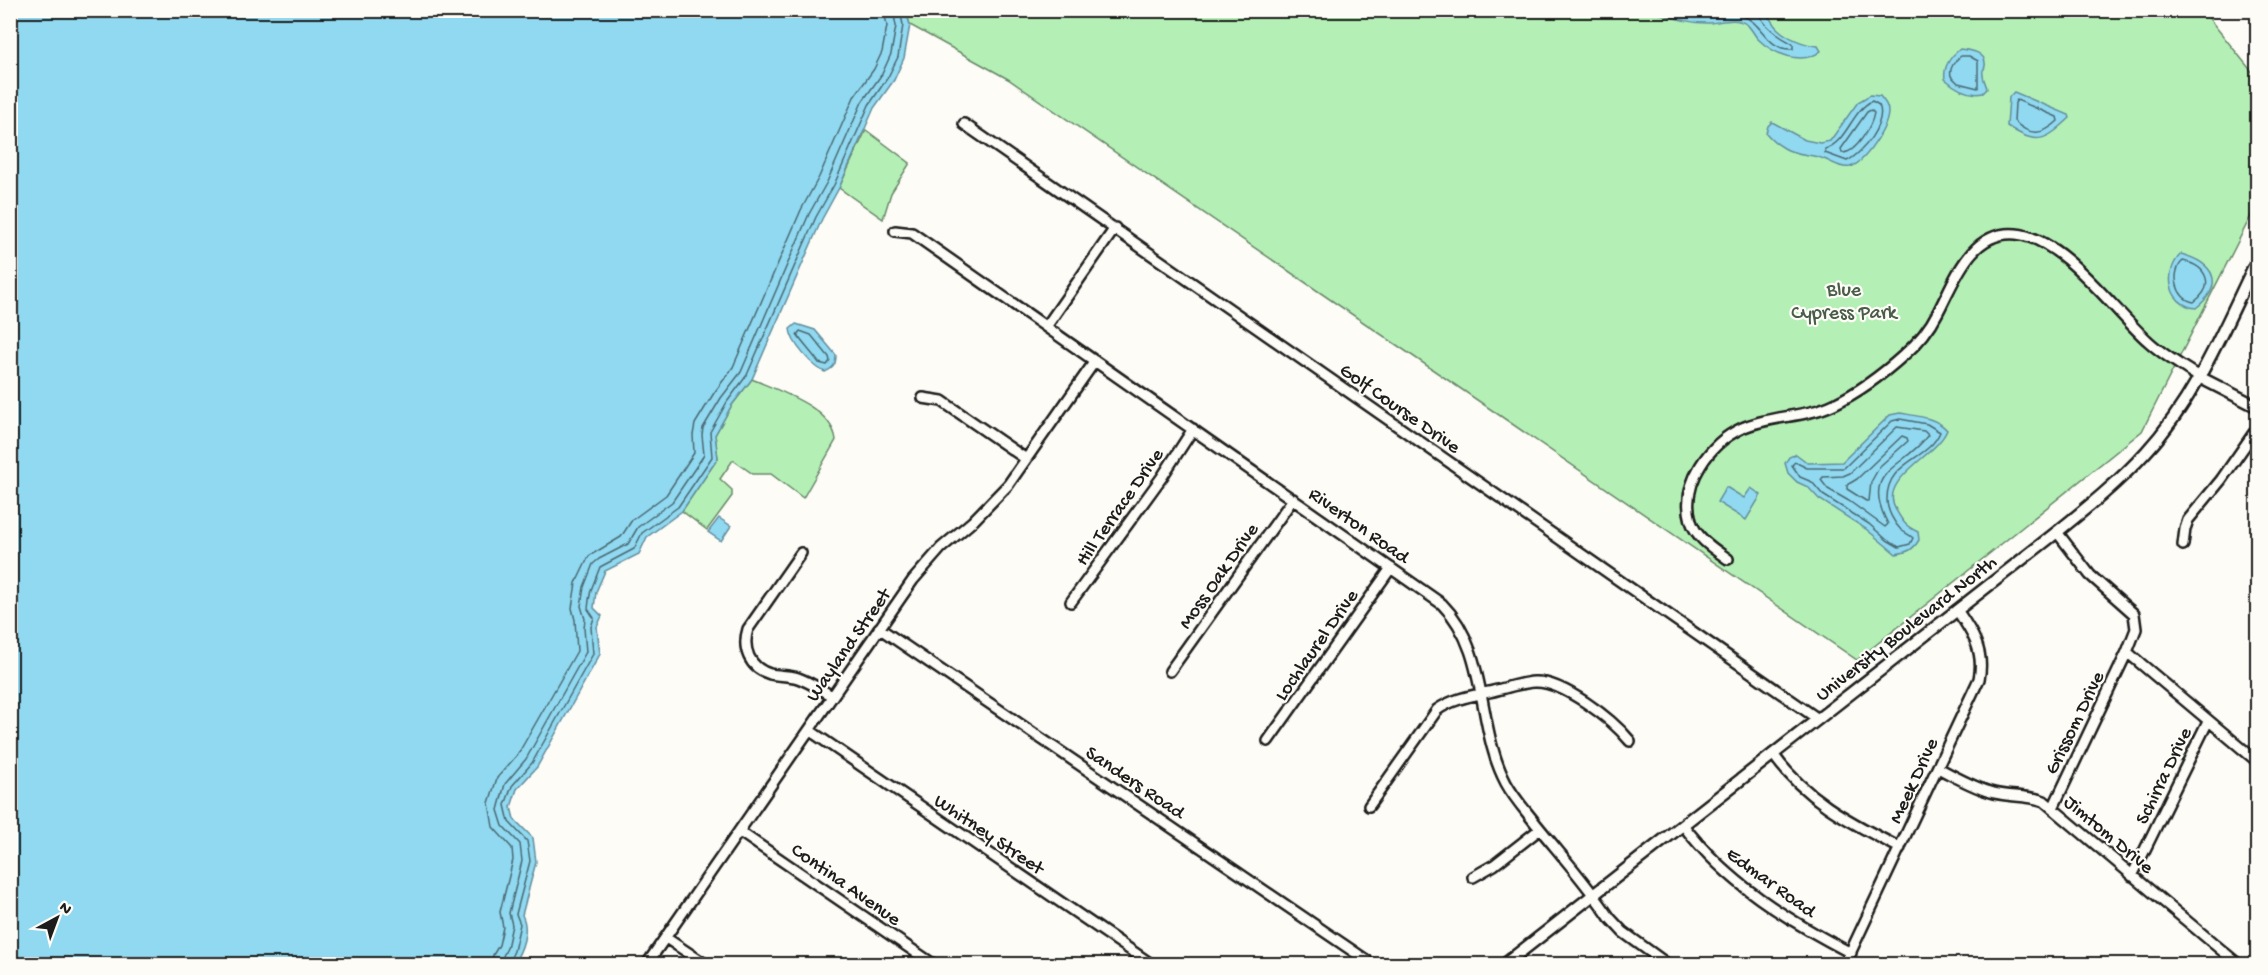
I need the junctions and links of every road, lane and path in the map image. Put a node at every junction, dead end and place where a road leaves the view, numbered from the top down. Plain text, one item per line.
1 (964, 124) dead end
2 (1115, 228) junction
3 (895, 231) dead end
4 (2258, 258) edge
5 (1046, 327) junction
6 (1095, 361) junction
7 (2199, 378) junction
8 (923, 398) dead end
9 (2258, 407) edge
10 (2258, 427) edge
11 (1193, 429) junction
12 (1026, 459) junction
13 (1293, 499) junction
14 (2057, 532) junction
15 (2183, 545) dead end
16 (801, 553) dead end
17 (1728, 559) dead end
18 (1391, 568) junction
19 (1071, 602) dead end
20 (1957, 610) junction
21 (879, 628) junction
22 (2127, 652) junction
23 (1170, 671) dead end
24 (1481, 694) junction
25 (832, 696) junction
26 (1818, 719) junction
27 (2208, 721) junction
28 (809, 730) junction
29 (1268, 741) dead end
30 (1630, 741) dead end
31 (1773, 754) junction
32 (2258, 762) edge
33 (1938, 768) junction
34 (1369, 806) dead end
35 (2053, 808) junction
36 (1683, 825) junction
37 (1540, 829) junction
38 (740, 832) junction
39 (1900, 848) junction
40 (2132, 876) junction
41 (1473, 877) dead end
42 (1593, 895) junction
43 (666, 938) junction
44 (1851, 953) junction
45 (647, 964) edge
46 (705, 964) edge
47 (933, 964) edge
48 (1151, 964) edge
49 (1372, 964) edge
50 (1505, 964) edge
51 (1667, 964) edge
52 (1845, 964) edge
53 (2238, 964) edge

1 - 2 street, Golf Course Drive
2 - 5 street
2 - 26 street, Golf Course Drive
3 - 5 street, Riverton Road
4 - 7 street, University Boulevard North
5 - 6 street, Riverton Road
6 - 11 street, Riverton Road
6 - 12 street, Wayland Street
7 - 9 street
7 - 14 street, University Boulevard North
7 - 17 street
8 - 12 street
10 - 15 street
11 - 13 street, Riverton Road
11 - 19 street, Hill Terrace Drive
12 - 21 street, Wayland Street
13 - 18 street, Riverton Road
13 - 23 street, Moss Oak Drive
14 - 20 street, University Boulevard North
14 - 22 street, Grissom Drive
16 - 25 street
18 - 24 street, Riverton Road
18 - 29 street, Lochlaurel Drive
20 - 26 street, University Boulevard North
20 - 33 street, Meek Drive
21 - 25 street, Wayland Street
21 - 49 street, Sanders Road
22 - 27 street
22 - 35 street, Grissom Drive
24 - 30 street
24 - 34 street
24 - 37 street, Riverton Road
25 - 28 street, Wayland Street
26 - 31 street, University Boulevard North
27 - 32 street
27 - 40 street, Schirra Drive
28 - 38 street, Wayland Street
28 - 48 street, Whitney Street
31 - 36 street, University Boulevard North
31 - 39 street
33 - 35 street, Jimtom Drive
33 - 39 street, Meek Drive
35 - 40 street, Jimtom Drive
36 - 42 street, University Boulevard North
36 - 44 street, Edmar Road
37 - 41 street
37 - 42 street, Riverton Road
38 - 43 street, Wayland Street
38 - 47 street, Contina Avenue
39 - 44 street, Meek Drive
40 - 53 street, Jimtom Drive
42 - 50 street, University Boulevard North
42 - 51 street, Riverton Road
43 - 45 street, Wayland Street
43 - 46 street
44 - 52 street, Meek Drive

